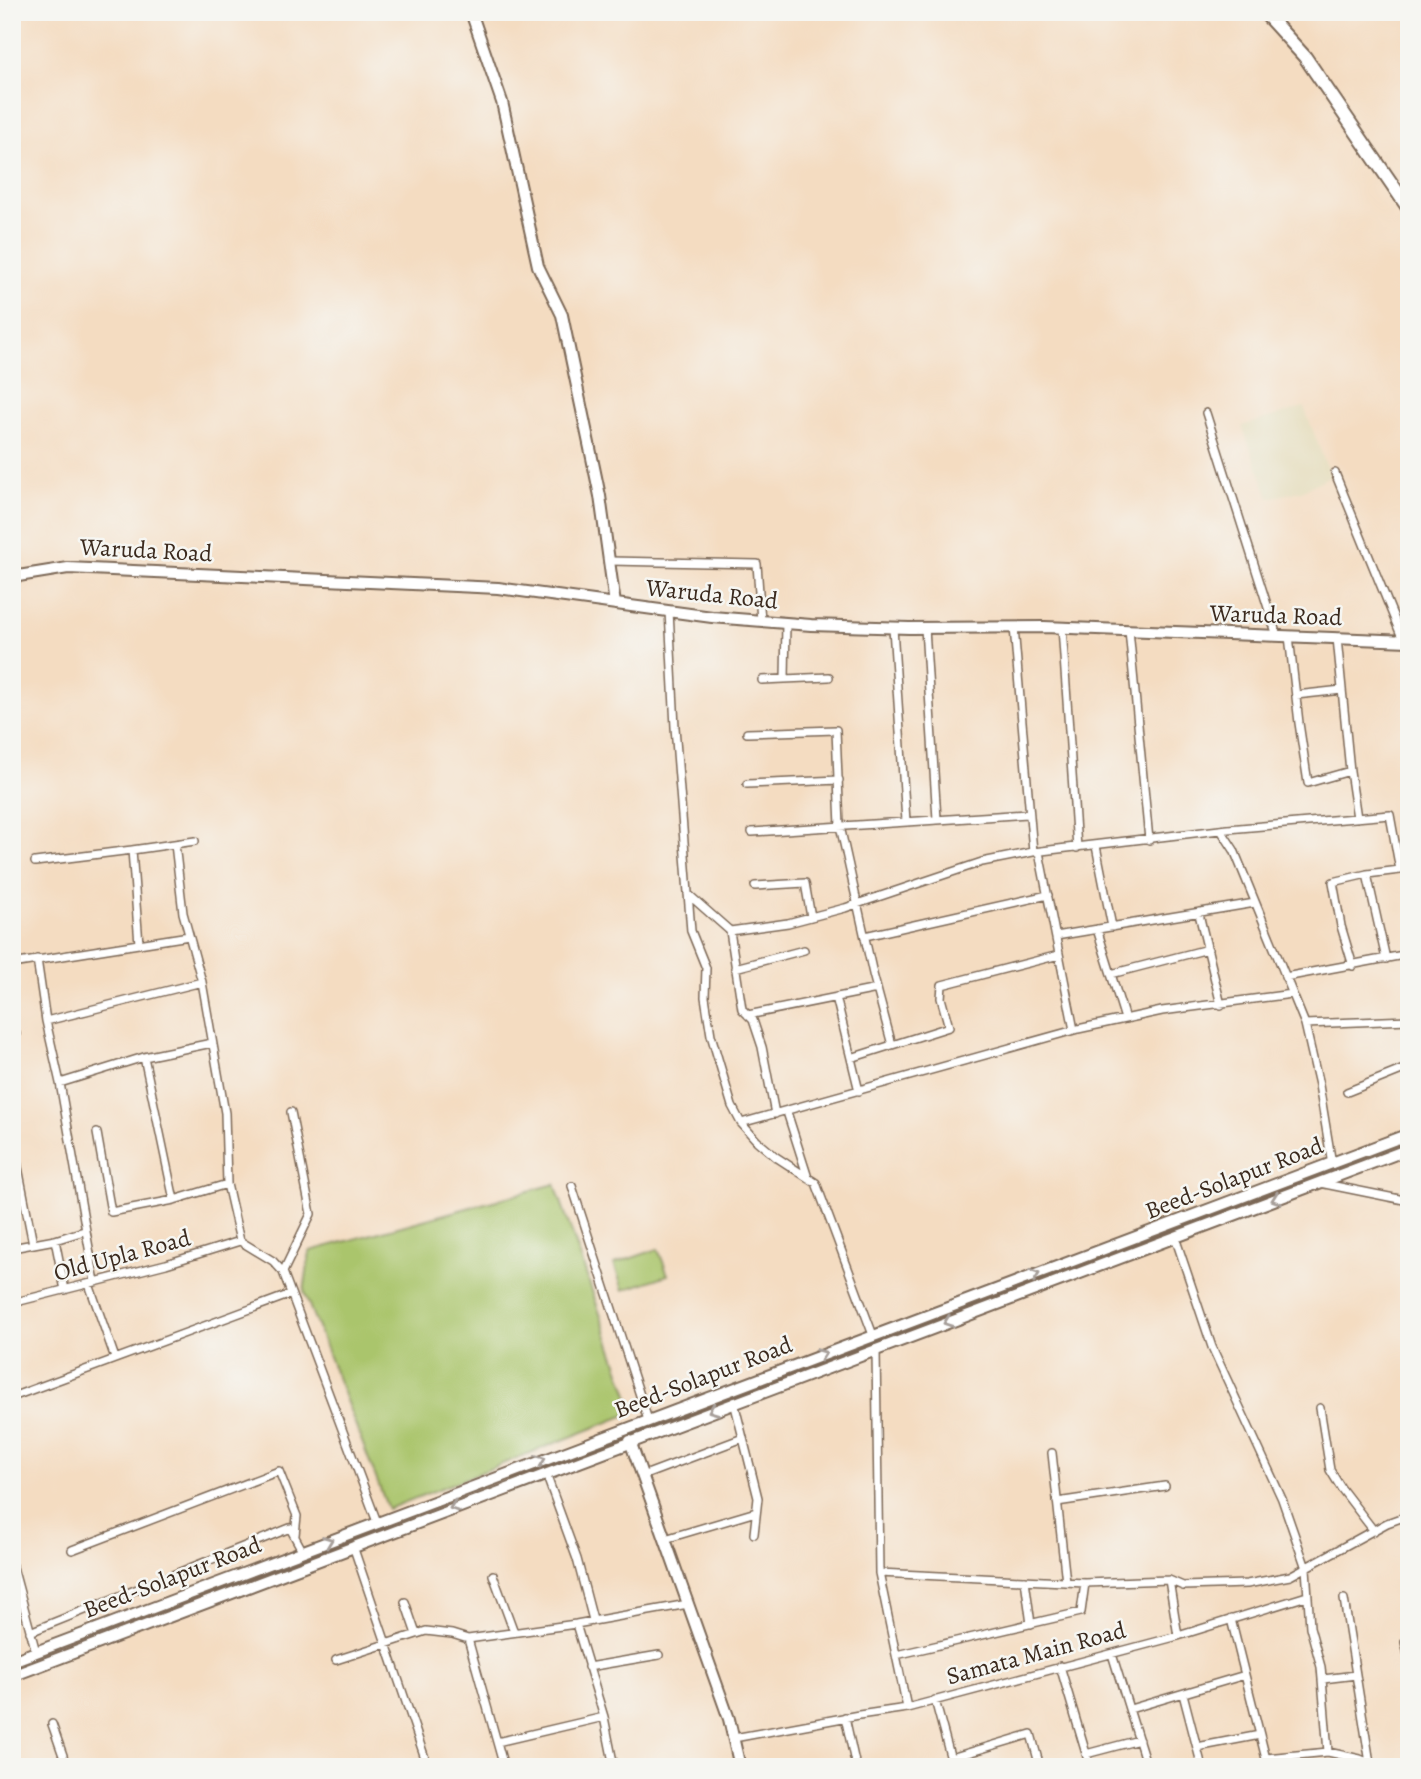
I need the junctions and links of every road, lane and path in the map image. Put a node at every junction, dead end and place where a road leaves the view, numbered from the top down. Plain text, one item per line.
1 (471, 12) edge
2 (1264, 12) edge
3 (1409, 209) edge
4 (1206, 413) dead end
5 (1335, 473) dead end
6 (610, 561) junction
7 (12, 577) edge
8 (615, 604) junction
9 (669, 611) junction
10 (761, 621) junction
11 (786, 623) junction
12 (1014, 627) junction
13 (1062, 627) junction
14 (893, 628) junction
15 (925, 628) junction
16 (1129, 630) junction
17 (1277, 636) junction
18 (1289, 636) junction
19 (1337, 638) junction
20 (1406, 640) edge
21 (829, 677) dead end
22 (785, 679) junction
23 (762, 680) dead end
24 (1342, 690) junction
25 (1296, 695) junction
26 (747, 733) dead end
27 (1350, 771) junction
28 (839, 780) junction
29 (747, 784) dead end
30 (1028, 814) junction
31 (1357, 818) junction
32 (937, 819) junction
33 (906, 821) junction
34 (840, 826) junction
35 (1221, 830) junction
36 (752, 832) dead end
37 (1149, 840) junction
38 (195, 841) dead end
39 (175, 844) junction
40 (1096, 846) junction
41 (1077, 848) junction
42 (132, 850) junction
43 (1036, 852) junction
44 (35, 862) dead end
45 (1367, 874) junction
46 (755, 886) dead end
47 (688, 894) junction
48 (1048, 895) junction
49 (1255, 903) junction
50 (858, 904) junction
51 (1199, 914) junction
52 (811, 917) junction
53 (1112, 927) junction
54 (1097, 929) junction
55 (730, 931) junction
56 (189, 936) junction
57 (865, 936) junction
58 (1056, 936) junction
59 (139, 944) junction
60 (1208, 949) junction
61 (804, 950) dead end
62 (1409, 954) edge
63 (1059, 955) junction
64 (37, 959) junction
65 (1386, 959) junction
66 (12, 964) edge
67 (1353, 965) junction
68 (734, 968) junction
69 (1111, 974) junction
70 (1285, 977) junction
71 (202, 982) junction
72 (877, 989) junction
73 (1292, 994) junction
74 (836, 997) junction
75 (1221, 1004) junction
76 (748, 1015) junction
77 (1125, 1019) junction
78 (1409, 1020) edge
79 (46, 1021) junction
80 (1305, 1024) junction
81 (1074, 1030) junction
82 (212, 1043) junction
83 (892, 1045) junction
84 (144, 1057) junction
85 (851, 1058) junction
86 (1409, 1067) edge
87 (60, 1083) junction
88 (859, 1091) junction
89 (1347, 1092) dead end
90 (786, 1111) junction
91 (291, 1112) dead end
92 (775, 1114) junction
93 (741, 1123) junction
94 (97, 1133) dead end
95 (1409, 1134) edge
96 (1409, 1149) edge
97 (12, 1153) edge
98 (1332, 1164) junction
99 (808, 1178) junction
100 (1321, 1183) junction
101 (227, 1184) junction
102 (572, 1186) dead end
103 (174, 1200) junction
104 (1409, 1201) edge
105 (84, 1231) junction
106 (1175, 1237) junction
107 (55, 1240) junction
108 (240, 1241) junction
109 (33, 1244) junction
110 (12, 1248) edge
111 (283, 1272) junction
112 (92, 1283) junction
113 (65, 1290) junction
114 (292, 1294) junction
115 (12, 1303) edge
116 (873, 1335) junction
117 (876, 1349) junction
118 (115, 1358) junction
119 (12, 1397) edge
120 (734, 1402) junction
121 (1320, 1408) dead end
122 (648, 1420) junction
123 (743, 1438) junction
124 (630, 1441) junction
125 (1052, 1453) dead end
126 (546, 1474) junction
127 (642, 1476) junction
128 (1165, 1486) dead end
129 (1057, 1502) junction
130 (756, 1512) junction
131 (1409, 1515) edge
132 (377, 1522) junction
133 (1374, 1531) junction
134 (754, 1534) dead end
135 (295, 1535) junction
136 (665, 1539) junction
137 (353, 1546) junction
138 (72, 1550) dead end
139 (302, 1550) junction
140 (13, 1567) edge
141 (1307, 1568) junction
142 (879, 1573) junction
143 (493, 1575) dead end
144 (1025, 1580) junction
145 (1169, 1580) junction
146 (1066, 1582) junction
147 (1085, 1583) junction
148 (1307, 1596) junction
149 (1345, 1599) dead end
150 (405, 1602) dead end
151 (688, 1604) junction
152 (1231, 1619) junction
153 (593, 1620) junction
154 (576, 1624) junction
155 (1031, 1624) junction
156 (30, 1632) junction
157 (514, 1632) junction
158 (416, 1634) junction
159 (1178, 1636) junction
160 (468, 1639) junction
161 (1409, 1641) edge
162 (386, 1644) junction
163 (36, 1652) junction
164 (1112, 1654) junction
165 (659, 1655) dead end
166 (896, 1655) junction
167 (336, 1660) dead end
168 (1409, 1660) edge
169 (12, 1661) edge
170 (1060, 1666) junction
171 (588, 1667) junction
172 (1245, 1675) junction
173 (1356, 1675) junction
174 (12, 1676) edge
175 (1323, 1679) junction
176 (1183, 1693) junction
177 (935, 1700) junction
178 (907, 1708) junction
179 (1130, 1709) junction
180 (604, 1717) junction
181 (845, 1717) junction
182 (52, 1724) dead end
183 (1260, 1735) junction
184 (734, 1738) junction
185 (1139, 1740) junction
186 (497, 1742) junction
187 (1197, 1747) junction
188 (1328, 1752) junction
189 (1086, 1754) junction
190 (951, 1758) junction
191 (1266, 1758) junction
192 (1370, 1763) junction
193 (613, 1764) edge
194 (67, 1767) edge
195 (428, 1767) edge
196 (504, 1767) edge
197 (590, 1767) edge
198 (740, 1767) edge
199 (856, 1767) edge
200 (953, 1767) edge
201 (1040, 1767) edge
202 (1090, 1767) edge
203 (1147, 1767) edge
204 (1202, 1767) edge
205 (1268, 1767) edge
206 (1379, 1767) edge

1 - 6 main road
2 - 3 main road
4 - 17 street
5 - 20 street
6 - 8 main road
6 - 10 street
7 - 8 main road, Waruda Road
8 - 9 main road, Waruda Road
9 - 10 main road, Waruda Road
9 - 47 street
10 - 11 main road, Waruda Road
11 - 14 main road, Waruda Road
11 - 22 street
12 - 13 main road, Waruda Road
12 - 15 main road, Waruda Road
12 - 30 street
13 - 16 main road, Waruda Road
13 - 41 street
14 - 15 main road, Waruda Road
14 - 33 street
15 - 32 street
16 - 17 main road, Waruda Road
16 - 37 street
17 - 18 main road, Waruda Road
18 - 19 main road, Waruda Road
18 - 25 street
19 - 20 main road, Waruda Road
19 - 24 street
21 - 22 street
22 - 23 street
24 - 25 street
24 - 27 street
25 - 27 street
26 - 28 street
27 - 31 street
28 - 29 street
28 - 34 street
30 - 32 street
30 - 43 street
31 - 35 street
31 - 45 street
32 - 33 street
33 - 34 street
34 - 36 street
34 - 50 street
35 - 37 street
35 - 49 street
37 - 40 street
38 - 39 street
39 - 42 street
39 - 56 street
40 - 41 street
40 - 53 street
41 - 43 street
42 - 44 street
42 - 59 street
43 - 48 street
43 - 50 street
45 - 65 street
45 - 67 street
46 - 52 street
47 - 55 street
47 - 93 street
48 - 57 street
48 - 58 street
49 - 51 street
49 - 70 street
50 - 52 street
50 - 57 street
51 - 53 street
51 - 60 street
52 - 55 street
53 - 54 street
54 - 58 street
54 - 69 street
55 - 68 street
56 - 59 street
56 - 71 street
57 - 72 street
58 - 63 street
59 - 64 street
60 - 69 street
60 - 75 street
61 - 68 street
62 - 65 street
63 - 81 street
63 - 83 street
64 - 66 street
64 - 79 street
65 - 67 street
67 - 70 street
68 - 76 street
69 - 77 street
70 - 73 street
71 - 79 street
71 - 82 street
72 - 74 street
72 - 83 street
73 - 75 street
73 - 80 street
74 - 76 street
74 - 85 street
75 - 77 street
76 - 92 street
77 - 81 street
78 - 80 street
79 - 87 street
80 - 98 street
81 - 88 street
82 - 84 street
82 - 101 street
83 - 85 street
84 - 87 street
84 - 103 street
85 - 88 street
86 - 89 street
87 - 105 street
88 - 90 street
90 - 92 street
90 - 99 street
91 - 111 street
92 - 93 street
93 - 99 street
94 - 103 street
95 - 98 main road, Beed-Solapur Road
96 - 100 main road, Beed-Solapur Road
97 - 109 street
116 -> 98 main road, Beed-Solapur Road
99 - 116 street
100 - 104 street
100 -> 106 main road, Beed-Solapur Road
101 - 103 street
101 - 108 street
102 - 122 street
105 - 107 street
105 - 112 street
106 -> 117 main road, Beed-Solapur Road
106 - 141 street
107 - 109 street
107 - 113 street
108 - 111 street
108 - 112 street, Old Upla Road
109 - 110 street
111 - 114 street
112 - 113 street, Old Upla Road
112 - 118 street
113 - 115 street, Old Upla Road
114 - 118 street
114 - 132 street
122 -> 116 main road, Beed-Solapur Road
117 - 120 main road, Beed-Solapur Road
117 - 142 street
118 - 119 street
120 - 123 street
120 -> 124 main road, Beed-Solapur Road
121 - 133 street
132 -> 122 main road, Beed-Solapur Road
123 - 127 street
123 - 130 street
124 - 126 main road, Beed-Solapur Road
124 - 127 main road
125 - 129 street
126 -> 137 main road, Beed-Solapur Road
126 - 153 street
127 - 136 main road
128 - 129 street
129 - 146 street
130 - 134 street
130 - 136 street
131 - 133 street, Samata Main Road
139 -> 132 main road, Beed-Solapur Road
133 - 141 street, Samata Main Road
135 - 138 street
135 - 139 street
135 - 156 street
136 - 151 main road
137 - 162 street
137 - 174 main road, Beed-Solapur Road
139 - 163 main road, Beed-Solapur Road
140 - 156 street
141 - 145 street, Samata Main Road
141 - 148 street
142 - 144 street, Samata Main Road
142 - 166 street
143 - 157 street
144 - 146 street, Samata Main Road
144 - 155 street
145 - 147 street, Samata Main Road
145 - 159 street
146 - 147 street, Samata Main Road
147 - 155 street
148 - 152 street, Samata Main Road
148 - 175 street
149 - 173 street
150 - 158 street
151 - 153 street
151 - 184 main road
152 - 159 street, Samata Main Road
152 - 172 street
153 - 154 street
154 - 157 street
154 - 171 street
155 - 166 street
156 - 163 street
157 - 160 street
158 - 160 street
158 - 162 street
159 - 164 street, Samata Main Road
160 - 186 street
161 - 168 street
162 - 167 street
162 - 195 street
163 - 169 main road, Beed-Solapur Road
164 - 170 street, Samata Main Road
164 - 179 street
165 - 171 street
166 - 178 street
170 - 177 street, Samata Main Road
170 - 189 street
171 - 180 street
172 - 176 street
172 - 183 street
173 - 175 street
173 - 192 street
175 - 188 street
176 - 179 street
176 - 187 street
177 - 178 street, Samata Main Road
177 - 190 street
178 - 181 street, Samata Main Road
179 - 185 street
180 - 186 street
180 - 193 street
181 - 184 street, Samata Main Road
181 - 199 street
182 - 194 street
183 - 187 street
183 - 191 street
184 - 198 main road
185 - 189 street
185 - 203 street
186 - 196 street
187 - 204 street
188 - 191 street
188 - 192 street
189 - 202 street
190 - 200 street
190 - 201 street
191 - 205 street
192 - 206 street
193 - 197 street

